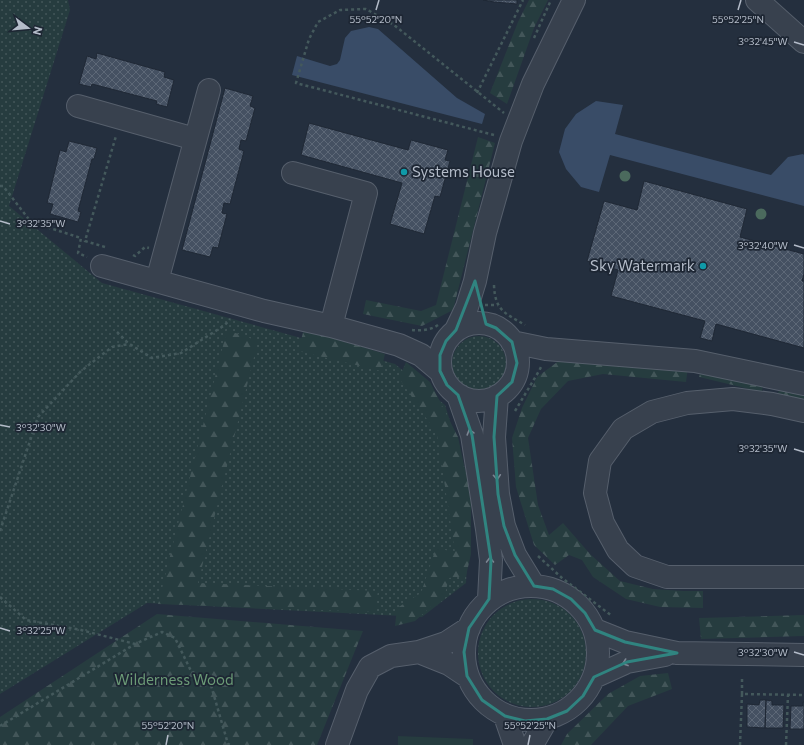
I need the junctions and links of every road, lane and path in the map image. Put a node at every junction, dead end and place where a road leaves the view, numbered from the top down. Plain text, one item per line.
1 (523, 0) edge
2 (574, 0) edge
3 (757, 0) edge
4 (801, 33) edge
5 (209, 90) dead end
6 (477, 93) junction
7 (78, 106) dead end
8 (504, 113) dead end
9 (121, 118) junction
10 (498, 136) dead end
11 (196, 139) junction
12 (293, 173) dead end
13 (0, 186) edge
14 (165, 252) junction
15 (128, 254) dead end
16 (104, 257) junction
17 (484, 280) junction
18 (157, 281) junction
19 (242, 305) junction
20 (488, 311) junction
21 (332, 326) junction
22 (528, 327) dead end
23 (117, 332) dead end
24 (447, 332) junction
25 (402, 337) junction
26 (129, 344) junction
27 (546, 349) junction
28 (514, 352) junction
29 (440, 371) junction
30 (773, 377) junction
31 (804, 384) edge
32 (458, 395) junction
33 (497, 396) junction
34 (772, 404) junction
35 (804, 411) edge
36 (512, 416) dead end
37 (0, 531) edge
38 (537, 555) dead end
39 (804, 577) edge
40 (534, 586) junction
41 (0, 597) edge
42 (488, 599) junction
43 (469, 628) junction
44 (594, 630) junction
45 (625, 642) junction
46 (135, 644) junction
47 (419, 652) junction
48 (676, 653) junction
49 (804, 655) edge
50 (467, 676) junction
51 (594, 677) junction
52 (742, 678) dead end
53 (742, 694) junction
54 (788, 695) junction
55 (804, 695) edge
56 (505, 716) junction
57 (547, 719) junction
58 (0, 726) edge
59 (231, 745) edge
60 (337, 745) edge
61 (515, 745) edge
62 (532, 745) edge
63 (740, 745) edge
64 (786, 745) edge

1 - 6 path
2 - 17 street
3 - 4 street
5 - 11 street
6 - 8 path
6 - 10 path
7 - 9 street
9 - 11 street
9 - 16 path
11 - 14 street
12 - 21 street
13 - 16 path
14 - 15 path
14 - 18 street
16 - 18 street
17 - 20 street
17 - 20 path
17 - 24 street
18 - 19 street
19 - 21 street
19 - 26 path
20 - 22 path
20 - 24 street
20 - 28 street
21 - 25 street
23 - 26 path
24 - 25 path
24 - 25 street
24 - 29 street
25 - 29 street
26 - 37 path
27 - 28 street
27 - 30 street
27 - 36 path
28 - 33 street
29 - 32 street
30 - 31 street
30 - 34 street
32 - 33 street
42 -> 32 street
33 -> 40 street
34 - 35 street
34 - 39 street
38 - 45 path
40 - 42 street
40 - 44 street
41 - 46 path
42 - 43 street
43 - 47 street
43 - 50 street
44 - 45 street
44 - 51 street
45 - 48 street
46 - 58 path
46 - 59 path
47 - 50 street
47 - 60 street
48 - 49 street
48 -> 51 street
50 - 56 street
51 - 57 street
52 - 53 path
53 - 54 path
53 - 63 path
54 - 55 path
54 - 64 path
56 - 57 street
56 - 61 street
57 - 62 street

